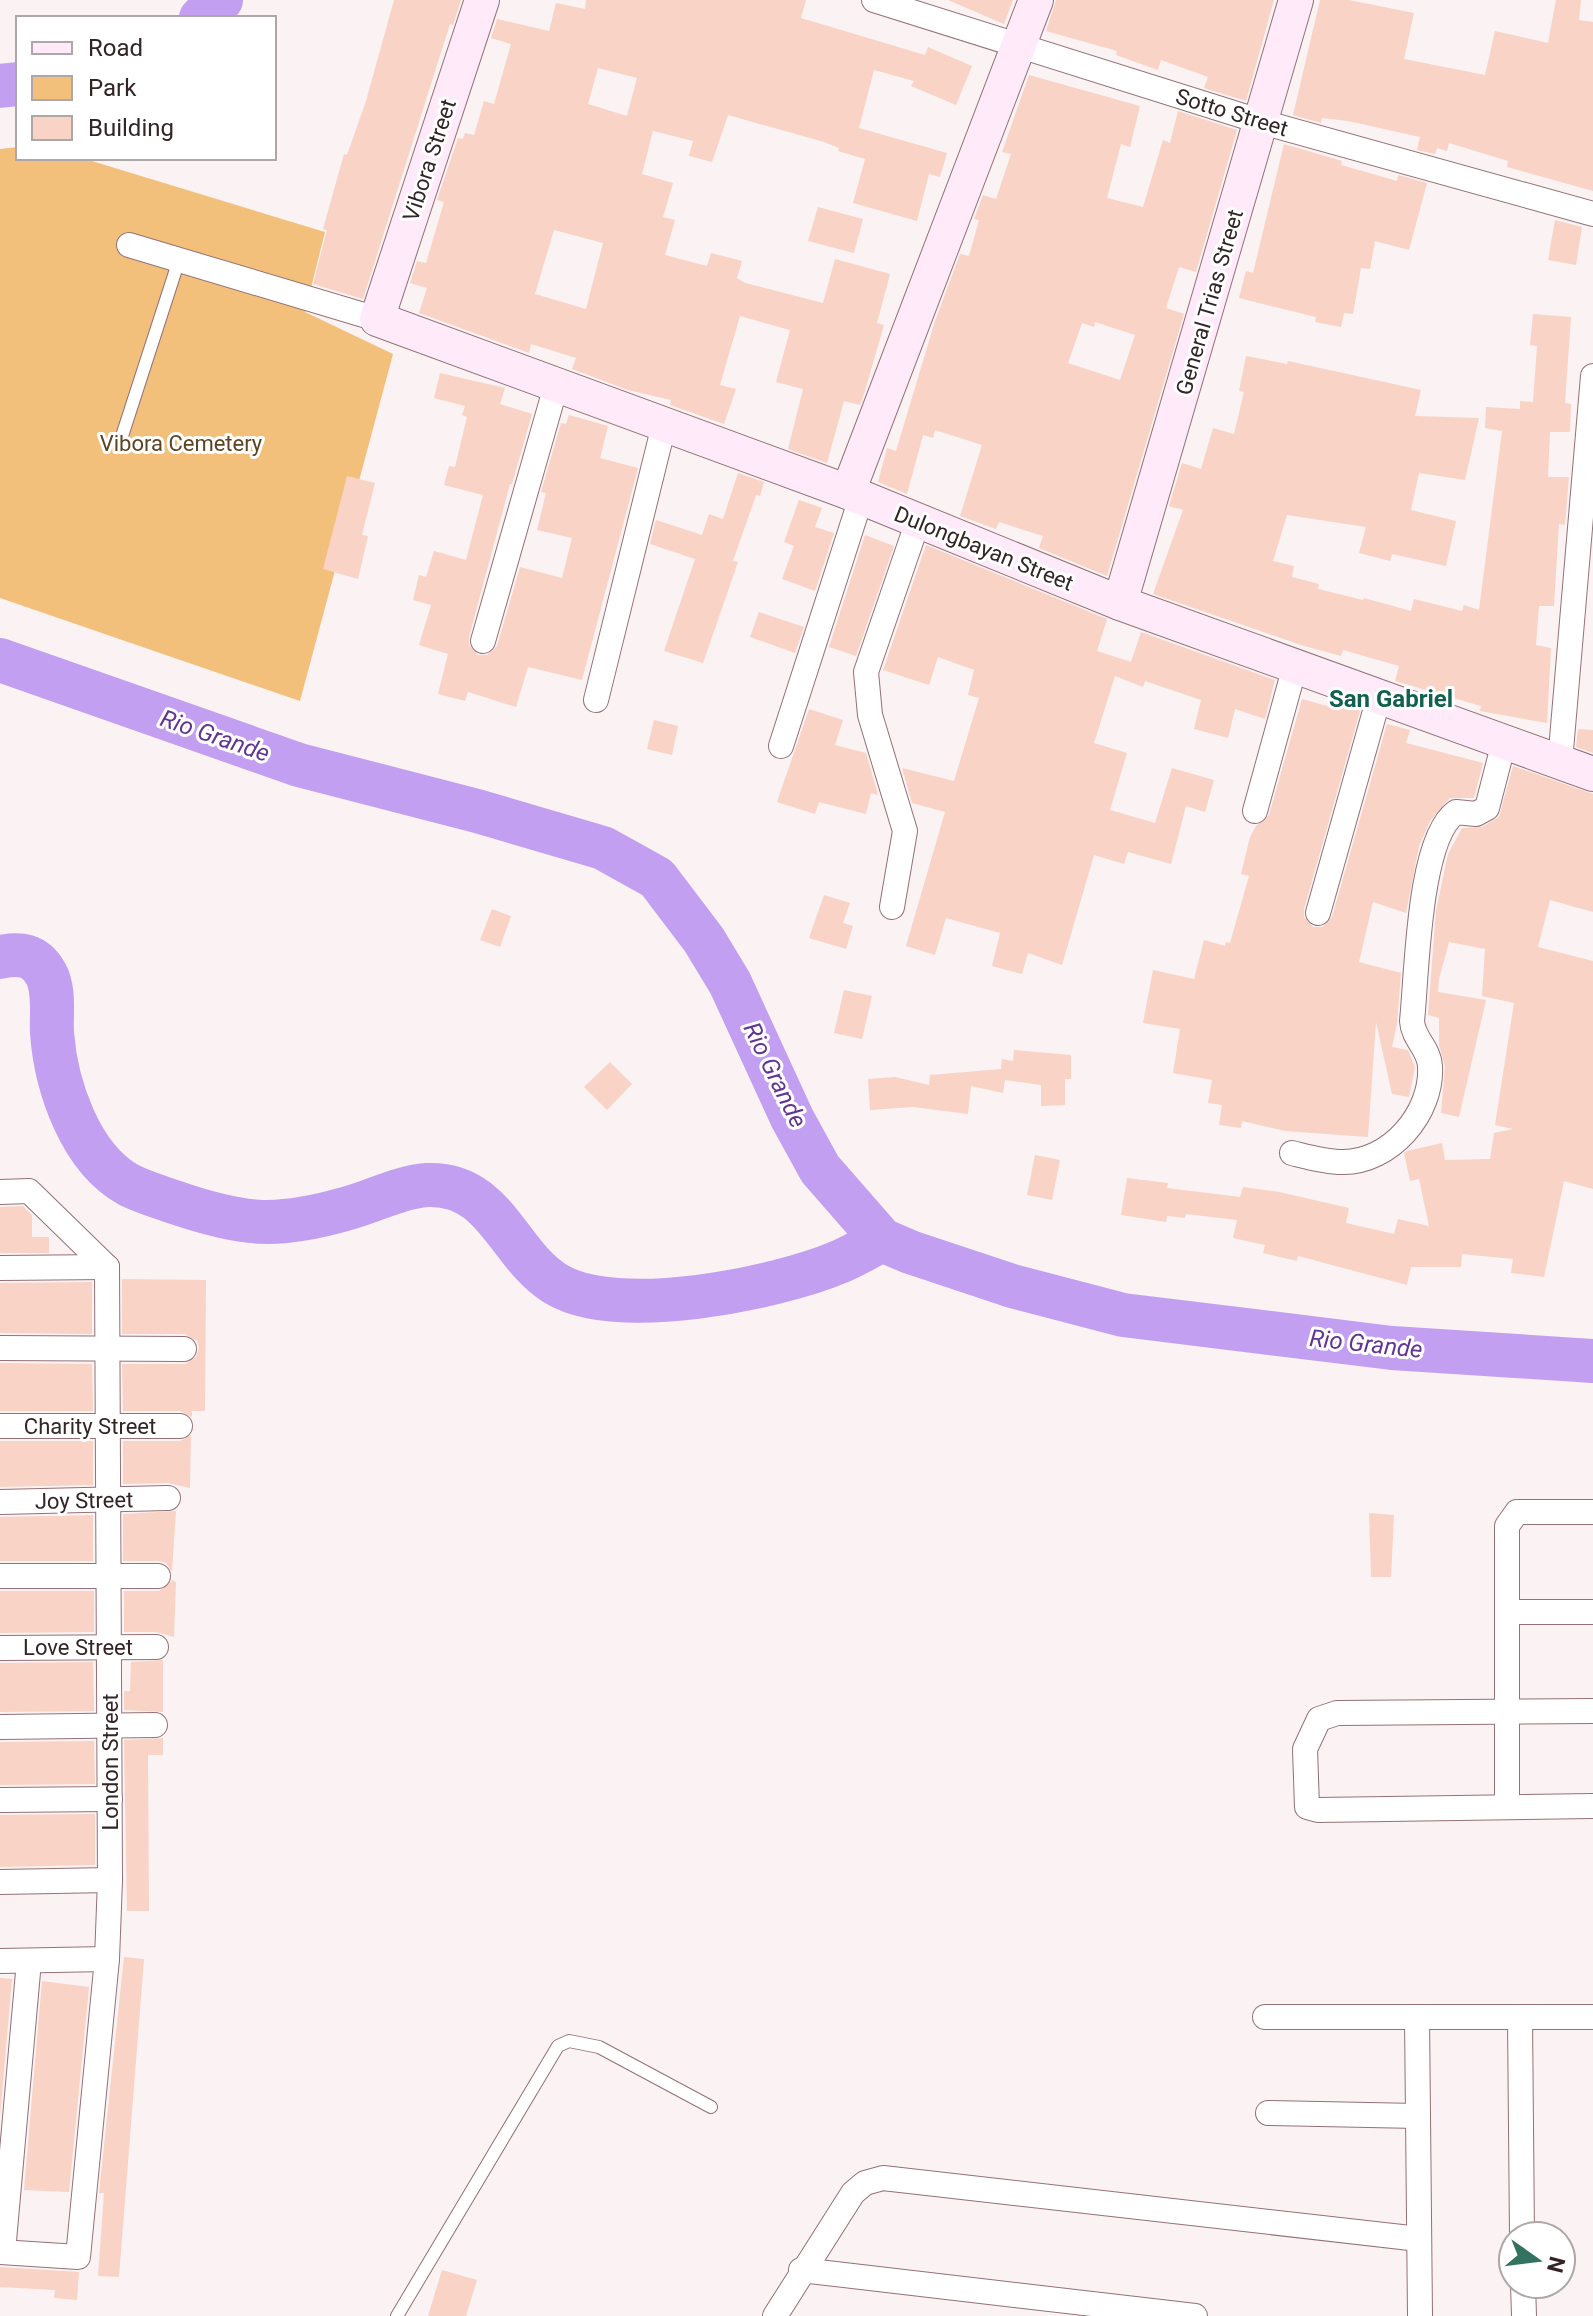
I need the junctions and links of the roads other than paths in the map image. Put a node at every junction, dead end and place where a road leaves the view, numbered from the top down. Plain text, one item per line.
1 (482, 0) edge
2 (874, 0) edge
3 (1036, 0) edge
4 (1296, 0) edge
5 (1019, 43) junction
6 (1262, 122) junction
7 (1593, 214) edge
8 (129, 245) dead end
9 (179, 260) junction
10 (377, 319) junction
11 (1593, 376) edge
12 (556, 386) junction
13 (664, 425) junction
14 (122, 436) dead end
15 (854, 495) junction
16 (918, 521) junction
17 (1120, 603) junction
18 (483, 641) dead end
19 (1295, 666) junction
20 (1379, 697) junction
21 (596, 700) dead end
22 (1504, 742) junction
23 (781, 746) dead end
24 (1560, 762) junction
25 (1593, 774) edge
26 (1255, 811) dead end
27 (892, 907) dead end
28 (1318, 913) dead end
29 (1292, 1153) dead end
30 (0, 1192) edge
31 (107, 1267) junction
32 (0, 1268) edge
33 (0, 1348) edge
34 (108, 1349) junction
35 (184, 1349) dead end
36 (0, 1426) edge
37 (109, 1426) junction
38 (180, 1426) dead end
39 (168, 1498) dead end
40 (109, 1501) junction
41 (0, 1502) edge
42 (1593, 1512) edge
43 (0, 1576) edge
44 (109, 1576) junction
45 (158, 1576) dead end
46 (1507, 1612) junction
47 (1593, 1612) edge
48 (110, 1647) junction
49 (156, 1647) dead end
50 (0, 1648) edge
51 (1593, 1711) edge
52 (1506, 1712) junction
53 (155, 1725) dead end
54 (110, 1726) junction
55 (0, 1727) edge
56 (110, 1799) junction
57 (0, 1800) edge
58 (1593, 1806) edge
59 (1507, 1807) junction
60 (110, 1880) junction
61 (0, 1882) edge
62 (107, 1959) junction
63 (0, 1961) edge
64 (29, 1961) junction
65 (1265, 2017) dead end
66 (1417, 2017) junction
67 (1520, 2017) junction
68 (1593, 2017) edge
69 (711, 2107) dead end
70 (1268, 2113) dead end
71 (1418, 2116) junction
72 (1522, 2220) edge
73 (1419, 2239) junction
74 (2, 2252) edge
75 (801, 2270) junction
76 (397, 2316) edge
77 (775, 2316) edge
78 (1195, 2316) edge
79 (1420, 2316) edge

1 - 10 street, Vibora Street
2 - 5 street, Sotto Street
3 - 5 street
4 - 6 street, General Trias Street
5 - 6 street, Sotto Street
5 - 15 street
6 - 7 street, Sotto Street
6 - 17 street, General Trias Street
8 - 9 street
9 - 10 street
9 - 14 lane
10 - 12 street, Dulongbayan Street
11 - 24 street
12 - 13 street, Dulongbayan Street
12 - 18 street
13 - 15 street, Dulongbayan Street
13 - 21 street
15 - 16 street, Dulongbayan Street
15 - 23 street
16 - 17 street, Dulongbayan Street
16 - 27 street
17 - 19 street, Dulongbayan Street
19 - 20 street, Dulongbayan Street
19 - 26 street
20 - 22 street, Dulongbayan Street
20 - 28 street
22 - 24 street, Dulongbayan Street
22 - 29 street
24 - 25 street, Dulongbayan Street
30 - 31 street
31 - 32 street
31 - 34 street, London Street
33 - 34 street
34 - 35 street
34 - 37 street, London Street
36 - 37 street, Charity Street
37 - 38 street, Charity Street
37 - 40 street, London Street
39 - 40 street, Joy Street
40 - 41 street, Joy Street
40 - 44 street, London Street
42 - 46 street
43 - 44 street
44 - 45 street
44 - 48 street, London Street
46 - 47 street
46 - 52 street
48 - 49 street, Love Street
48 - 50 street, Love Street
48 - 54 street, London Street
51 - 52 street
52 - 59 street
52 - 59 street
53 - 54 street
54 - 55 street
54 - 56 street, London Street
56 - 57 street
56 - 60 street, London Street
58 - 59 street
60 - 61 street
60 - 62 street, London Street
62 - 64 street
62 - 74 street, London Street
63 - 64 street
64 - 74 street
65 - 66 street
66 - 67 street
66 - 71 street
67 - 68 street
67 - 72 street
69 - 76 lane
70 - 71 street
71 - 73 street
73 - 75 street
73 - 79 street
75 - 77 street
75 - 78 street

